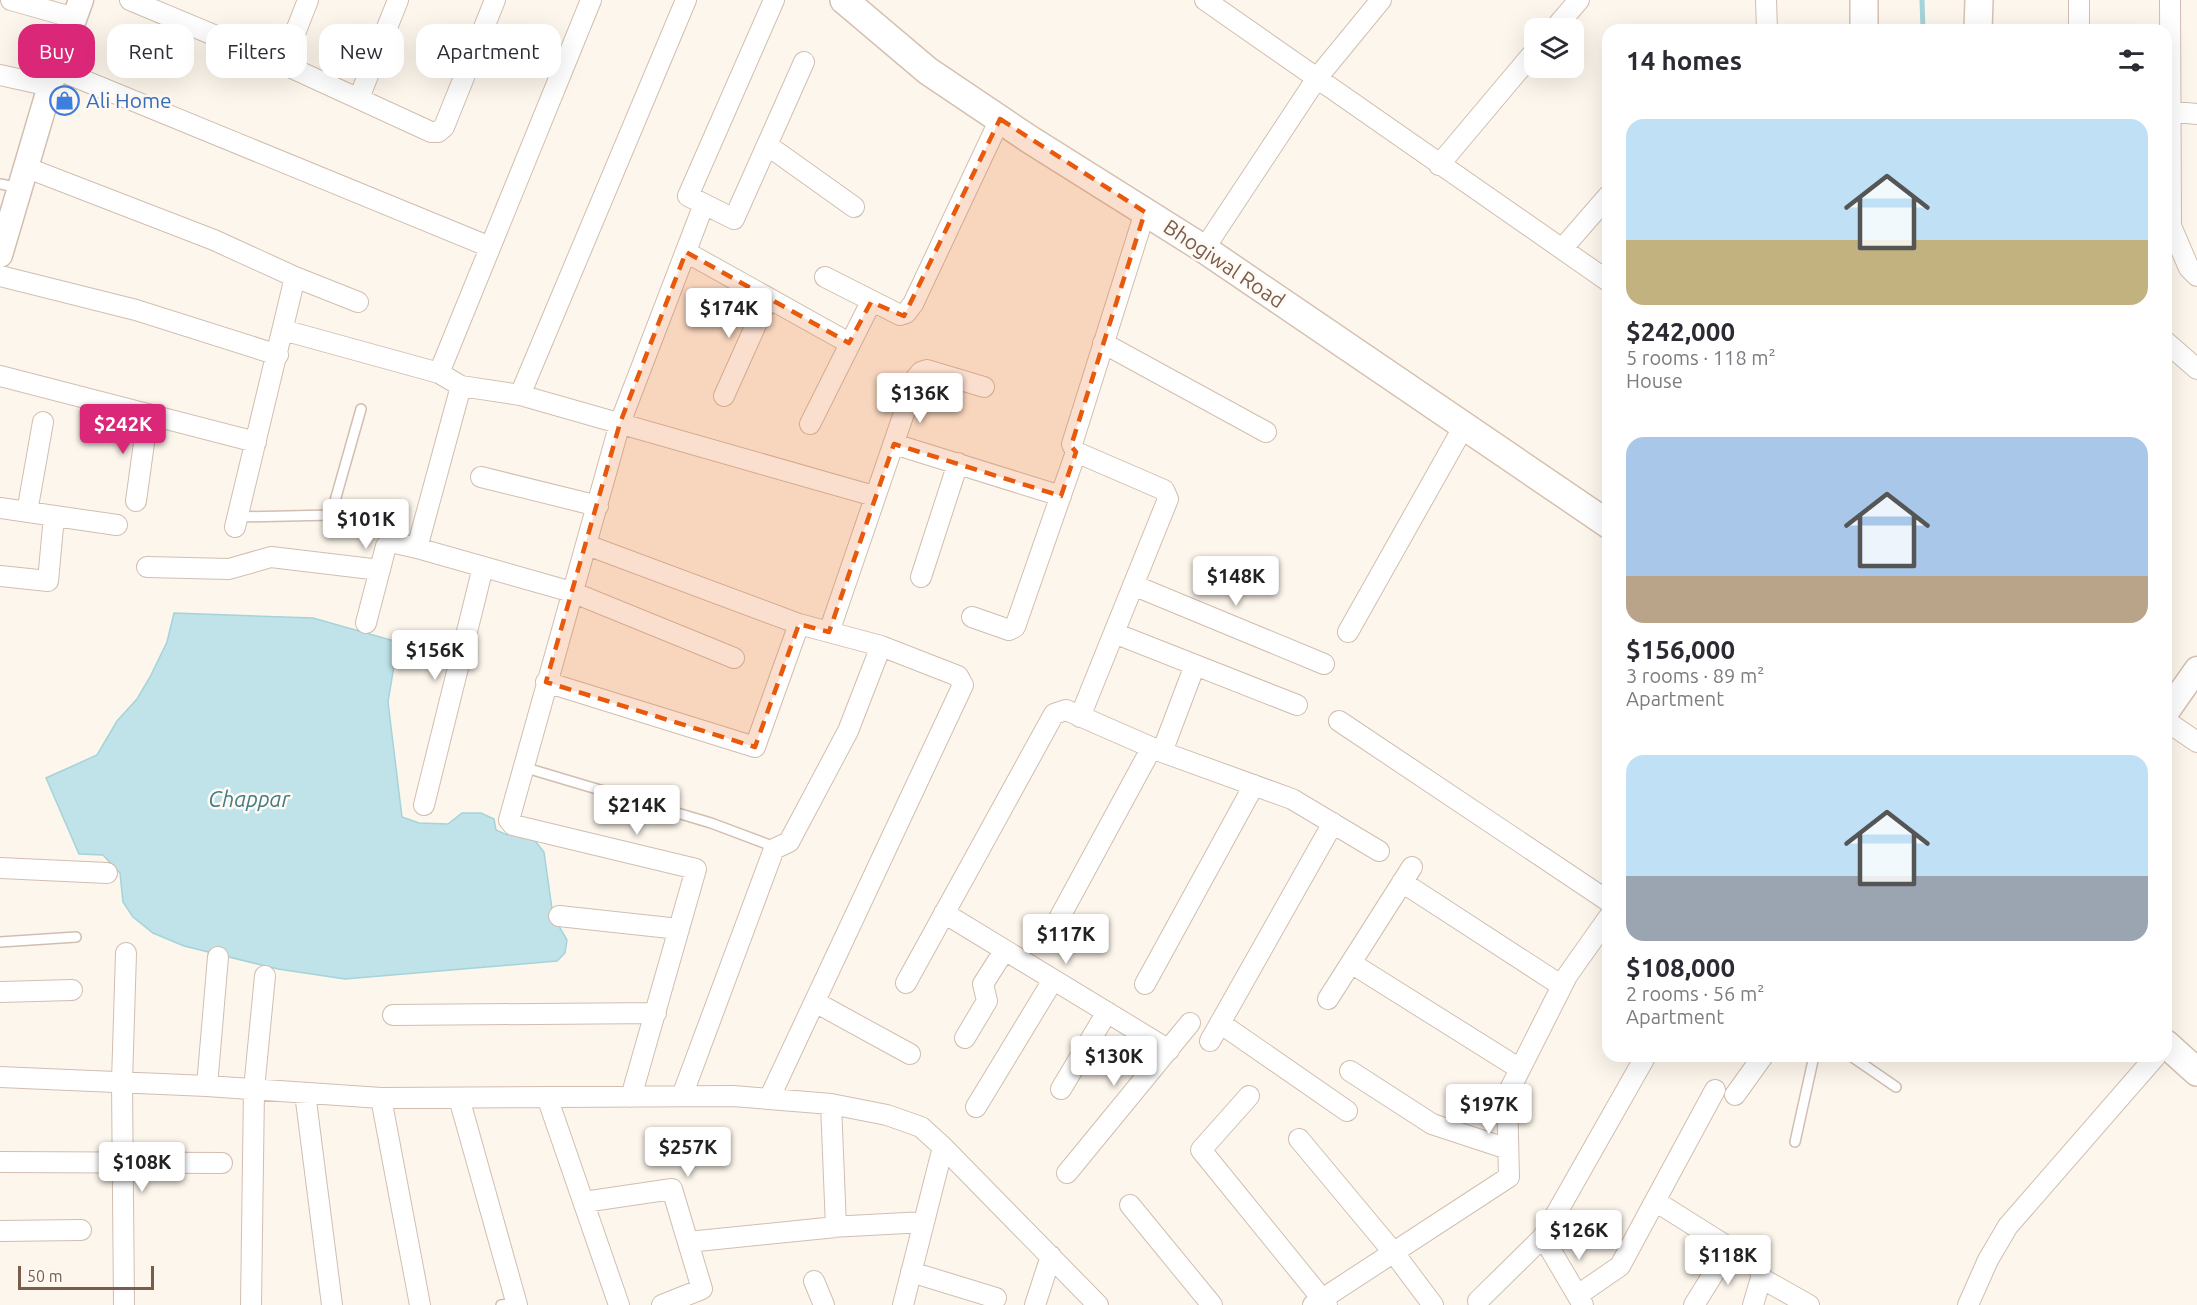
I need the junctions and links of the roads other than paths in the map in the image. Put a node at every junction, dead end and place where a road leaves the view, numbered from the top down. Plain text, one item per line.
1 (11, 0) edge
2 (130, 0) edge
3 (308, 0) edge
4 (398, 0) edge
5 (495, 0) edge
6 (591, 0) edge
7 (686, 0) edge
8 (774, 0) edge
9 (844, 0) edge
10 (1205, 0) edge
11 (1381, 0) edge
12 (1579, 0) edge
13 (1766, 0) edge
14 (1864, 0) edge
15 (1979, 0) edge
16 (2079, 0) edge
17 (2170, 0) edge
18 (78, 9) edge
19 (1564, 18) edge
20 (73, 24) edge
21 (299, 24) edge
22 (1767, 24) edge
23 (1864, 24) edge
24 (1978, 24) edge
25 (2079, 24) edge
26 (2170, 24) edge
27 (206, 32) edge
28 (804, 62) dead end
29 (1524, 64) edge
30 (0, 75) edge
31 (307, 75) edge
32 (18, 76) edge
33 (53, 78) joint
34 (1317, 78) junction
35 (359, 98) junction
36 (2172, 111) edge
37 (2197, 114) edge
38 (1000, 119) junction
39 (767, 146) junction
40 (1439, 165) junction
41 (15, 180) edge
42 (1602, 203) edge
43 (704, 204) junction
44 (854, 207) dead end
45 (1145, 212) junction
46 (2172, 228) edge
47 (490, 248) junction
48 (1204, 249) junction
49 (1562, 249) junction
50 (686, 252) junction
51 (0, 255) edge
52 (0, 276) edge
53 (2197, 276) edge
54 (295, 277) junction
55 (825, 277) dead end
56 (1602, 277) edge
57 (768, 298) junction
58 (358, 302) dead end
59 (871, 302) junction
60 (284, 330) junction
61 (849, 343) junction
62 (1103, 343) junction
63 (2172, 347) edge
64 (278, 355) junction
65 (2197, 369) edge
66 (439, 373) junction
67 (0, 376) edge
68 (461, 386) junction
69 (984, 387) dead end
70 (520, 395) junction
71 (724, 396) dead end
72 (361, 409) dead end
73 (148, 414) junction
74 (43, 422) dead end
75 (620, 423) junction
76 (810, 424) dead end
77 (1464, 426) junction
78 (1266, 432) dead end
79 (256, 442) junction
80 (894, 444) junction
81 (1076, 452) junction
82 (958, 464) junction
83 (481, 477) dead end
84 (874, 496) junction
85 (1061, 496) junction
86 (136, 501) dead end
87 (597, 506) junction
88 (0, 508) edge
89 (27, 512) junction
90 (54, 516) junction
91 (1602, 520) edge
92 (236, 522) joint
93 (117, 525) dead end
94 (587, 545) junction
95 (417, 548) junction
96 (147, 567) dead end
97 (483, 567) junction
98 (380, 570) junction
99 (0, 576) edge
100 (921, 577) dead end
101 (1133, 585) junction
102 (572, 592) junction
103 (972, 617) dead end
104 (366, 623) dead end
105 (799, 624) junction
106 (829, 632) junction
107 (1348, 632) dead end
108 (1114, 633) junction
109 (881, 646) junction
110 (734, 658) dead end
111 (1324, 664) dead end
112 (1195, 665) junction
113 (2197, 669) edge
114 (546, 682) junction
115 (2172, 704) edge
116 (1297, 705) dead end
117 (1080, 717) junction
118 (1339, 721) dead end
119 (2172, 725) edge
120 (2197, 742) edge
121 (1157, 750) junction
122 (522, 766) junction
123 (1254, 785) junction
124 (424, 805) dead end
125 (1333, 824) junction
126 (775, 847) junction
127 (1378, 851) dead end
128 (0, 868) edge
129 (107, 873) dead end
130 (1602, 897) edge
131 (944, 914) junction
132 (559, 916) dead end
133 (1056, 924) dead end
134 (1602, 927) edge
135 (679, 929) junction
136 (75, 937) dead end
137 (0, 942) edge
138 (1004, 951) junction
139 (126, 953) dead end
140 (218, 957) dead end
141 (1351, 963) junction
142 (265, 975) dead end
143 (1053, 980) junction
144 (906, 982) dead end
145 (1145, 984) dead end
146 (1562, 986) junction
147 (72, 990) dead end
148 (0, 992) edge
149 (1328, 999) dead end
150 (815, 1002) junction
151 (1107, 1012) junction
152 (656, 1013) junction
153 (393, 1015) dead end
154 (1190, 1023) dead end
155 (1220, 1023) junction
156 (964, 1038) dead end
157 (1210, 1041) dead end
158 (2172, 1049) edge
159 (1169, 1050) junction
160 (910, 1054) dead end
161 (1642, 1062) edge
162 (1759, 1062) edge
163 (1813, 1062) edge
164 (1859, 1062) edge
165 (2151, 1062) edge
166 (1520, 1069) junction
167 (1350, 1071) dead end
168 (2197, 1072) edge
169 (0, 1077) edge
170 (122, 1082) junction
171 (207, 1086) junction
172 (1896, 1088) dead end
173 (254, 1089) junction
174 (1060, 1089) dead end
175 (1715, 1090) dead end
176 (305, 1093) junction
177 (1735, 1095) dead end
178 (631, 1096) junction
179 (682, 1096) junction
180 (1250, 1096) dead end
181 (547, 1097) junction
182 (381, 1098) junction
183 (459, 1098) junction
184 (769, 1099) junction
185 (831, 1104) junction
186 (976, 1107) dead end
187 (1347, 1111) dead end
188 (1299, 1139) dead end
189 (1795, 1142) dead end
190 (943, 1147) junction
191 (1508, 1149) junction
192 (0, 1161) edge
193 (123, 1162) junction
194 (222, 1163) dead end
195 (1067, 1173) dead end
196 (1655, 1201) junction
197 (584, 1202) junction
198 (1130, 1205) dead end
199 (924, 1222) junction
200 (831, 1227) junction
201 (81, 1230) dead end
202 (0, 1232) edge
203 (1543, 1237) junction
204 (688, 1242) junction
205 (1730, 1247) junction
206 (1394, 1252) junction
207 (1051, 1256) junction
208 (911, 1272) junction
209 (1761, 1278) junction
210 (814, 1281) dead end
211 (996, 1298) dead end
212 (1580, 1300) edge
213 (1478, 1301) dead end
214 (1321, 1303) edge
215 (512, 1304) edge
216 (124, 1305) edge
217 (251, 1305) edge
218 (332, 1305) edge
219 (420, 1305) edge
220 (619, 1305) edge
221 (662, 1305) edge
222 (824, 1305) edge
223 (903, 1305) edge
224 (1035, 1305) edge
225 (1098, 1305) edge
226 (1212, 1305) edge
227 (1433, 1305) edge
228 (1694, 1305) edge
229 (1753, 1305) edge
230 (1809, 1305) edge
231 (1968, 1305) edge

1 - 18 street
2 - 27 street
3 - 21 street
4 - 35 street
5 - 35 street
6 - 47 street
7 - 70 street
8 - 43 street
9 - 38 main road, Bhogiwal Road
10 - 34 street
11 - 34 street
12 - 19 street
13 - 22 street
14 - 23 main road
15 - 24 main road
16 - 25 street
17 - 26 street
18 - 20 street
28 - 39 street
29 - 40 street
30 - 32 street
31 - 35 street
33 - 41 street
33 - 47 street
34 - 40 street
34 - 48 street
36 - 37 street
38 - 45 main road, Bhogiwal Road
38 - 59 street
39 - 43 street
39 - 44 street
40 - 49 street
41 - 51 street
41 - 54 street
42 - 49 street
43 - 50 street
45 - 48 main road, Bhogiwal Road
45 - 62 street
46 - 53 street
47 - 66 street
48 - 77 main road, Bhogiwal Road
49 - 56 street
50 - 57 street
50 - 75 street
52 - 64 street
54 - 58 street
54 - 60 street
55 - 59 street
57 - 61 street
57 - 71 street
59 - 61 street
60 - 64 street
60 - 66 street
61 - 76 street
62 - 78 street
62 - 81 street
63 - 65 street
64 - 79 street
66 - 68 street
67 - 73 street
68 - 70 street
68 - 95 street
69 - 80 street
70 - 75 street
72 - 92 lane
73 - 79 street
73 - 86 street
74 - 89 street
75 - 84 street
75 - 87 street
77 - 91 main road, Bhogiwal Road
77 - 107 street
79 - 92 street
80 - 82 street
80 - 84 street
81 - 85 street
81 - 101 street
82 - 85 street
82 - 100 street
83 - 87 street
84 - 106 street
85 - 103 street
87 - 94 street
88 - 89 street
89 - 90 street
90 - 93 street
90 - 99 street
94 - 102 street
94 - 105 street
95 - 97 street
95 - 98 street
96 - 98 street
97 - 102 street
97 - 124 street
98 - 104 street
101 - 108 street
101 - 111 street
102 - 110 street
102 - 114 street
105 - 106 street
105 - 114 street
106 - 109 street
108 - 112 street
108 - 117 street
109 - 126 street
109 - 150 street
112 - 116 street
112 - 121 street
113 - 115 street
114 - 122 street
117 - 121 street
117 - 131 street
118 - 130 street
119 - 120 street
121 - 123 street
121 - 133 street
122 - 126 lane
122 - 135 street
123 - 125 street
123 - 145 street
125 - 127 street
125 - 155 street
126 - 179 street
128 - 129 street
131 - 138 street
131 - 144 street
132 - 135 street
134 - 146 street
135 - 152 street
136 - 137 lane
138 - 143 street
138 - 156 street
139 - 170 street
140 - 171 street
141 - 146 street
141 - 149 street
141 - 166 street
142 - 173 street
143 - 151 street
143 - 186 street
146 - 166 street
147 - 148 street
150 - 160 street
150 - 184 street
151 - 159 street
151 - 174 street
152 - 153 street
152 - 178 street
154 - 159 street
155 - 157 street
155 - 187 street
158 - 168 main road
159 - 195 street
161 - 203 street
162 - 177 street
163 - 189 lane
164 - 172 lane
165 - 231 street
166 - 191 street
167 - 191 street
169 - 170 street
170 - 171 street
170 - 193 street
171 - 173 street
173 - 176 street
173 - 217 street
175 - 196 street
176 - 182 street
176 - 218 street
178 - 179 street
178 - 181 street
179 - 184 street
180 - 214 street
181 - 183 street
181 - 197 street
182 - 183 street
182 - 219 street
183 - 215 street
184 - 185 street
185 - 190 street
185 - 200 street
188 - 206 street
190 - 199 street
190 - 207 street
191 - 206 street
192 - 193 street
193 - 194 street
193 - 216 street
196 - 205 street
196 - 212 street
197 - 204 street
197 - 220 street
198 - 226 street
199 - 200 street
199 - 208 street
200 - 204 street
201 - 202 street
203 - 212 street
203 - 213 street
204 - 221 street
205 - 209 street
205 - 228 street
206 - 214 street
206 - 227 street
207 - 224 street
207 - 225 street
208 - 211 street
208 - 223 street
209 - 229 street
209 - 230 street
210 - 222 street

